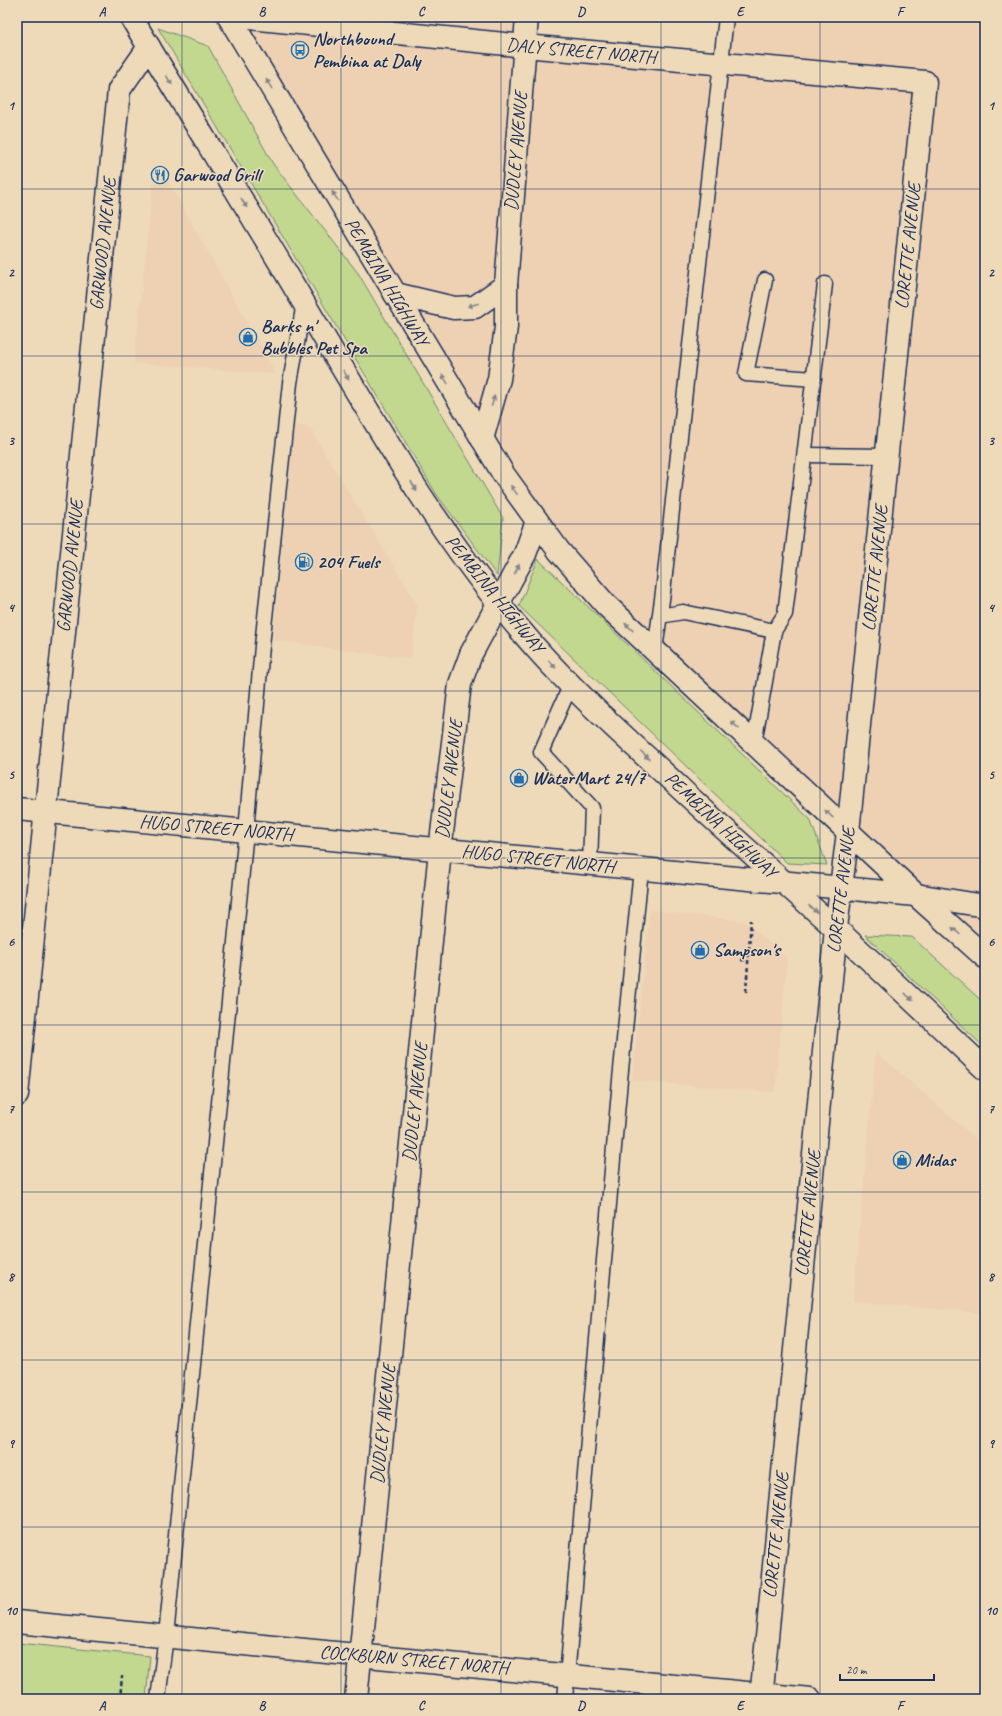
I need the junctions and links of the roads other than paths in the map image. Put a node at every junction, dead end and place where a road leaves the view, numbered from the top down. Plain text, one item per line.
1 (131, 17) edge
2 (229, 17) edge
3 (239, 17) edge
4 (527, 17) edge
5 (726, 17) edge
6 (525, 46) junction
7 (149, 47) junction
8 (721, 64) junction
9 (925, 82) joint
10 (765, 280) dead end
11 (825, 284) dead end
12 (506, 285) junction
13 (395, 294) junction
14 (304, 303) junction
15 (814, 379) junction
16 (482, 439) junction
17 (805, 455) junction
18 (886, 456) junction
19 (537, 521) junction
20 (499, 603) junction
21 (660, 616) junction
22 (774, 631) junction
23 (655, 650) junction
24 (571, 684) junction
25 (754, 743) junction
26 (17, 809) edge
27 (46, 811) junction
28 (246, 831) junction
29 (848, 832) junction
30 (440, 850) junction
31 (590, 864) junction
32 (641, 869) junction
33 (782, 882) junction
34 (841, 888) junction
35 (916, 895) junction
36 (985, 906) edge
37 (836, 928) junction
38 (985, 957) edge
39 (985, 1069) edge
40 (17, 1095) edge
41 (17, 1622) edge
42 (166, 1636) junction
43 (360, 1655) junction
44 (568, 1675) junction
45 (761, 1697) edge
46 (158, 1699) edge
47 (356, 1699) edge
48 (565, 1699) edge
49 (810, 1699) edge

1 - 7 street, PEMBINA HIGHWAY
13 -> 2 street, PEMBINA HIGHWAY
3 - 6 street, DALY STREET NORTH
4 - 6 street, DUDLEY AVENUE
5 - 8 lane
6 - 8 street, DALY STREET NORTH
6 - 12 street, DUDLEY AVENUE
7 -> 14 street, PEMBINA HIGHWAY
7 - 27 street, GARWOOD AVENUE
8 - 9 street, DALY STREET NORTH
8 - 21 lane
9 - 18 street, LORETTE AVENUE
10 - 15 lane
11 - 15 lane
12 -> 13 street
16 -> 12 street, DUDLEY AVENUE
16 -> 13 street, PEMBINA HIGHWAY
14 -> 20 street, PEMBINA HIGHWAY
14 - 28 lane
15 - 17 lane
19 -> 16 street, PEMBINA HIGHWAY
17 - 18 lane
17 - 22 lane
18 - 29 street, LORETTE AVENUE
20 -> 19 street, DUDLEY AVENUE
23 -> 19 street, PEMBINA HIGHWAY
20 -> 24 street, PEMBINA HIGHWAY
20 - 30 street, DUDLEY AVENUE
21 - 22 lane
21 - 23 lane
22 - 25 lane
25 -> 23 street, PEMBINA HIGHWAY
24 - 31 lane
24 -> 33 street, PEMBINA HIGHWAY
29 -> 25 street, PEMBINA HIGHWAY
26 - 27 street, HUGO STREET NORTH
27 - 28 street, HUGO STREET NORTH
27 - 40 street, GARWOOD AVENUE
28 - 30 street, HUGO STREET NORTH
28 - 42 lane
29 - 34 street, LORETTE AVENUE
29 - 35 street, PEMBINA HIGHWAY
30 - 31 street, HUGO STREET NORTH
30 - 43 street, DUDLEY AVENUE
31 - 32 street, HUGO STREET NORTH
32 - 33 street, HUGO STREET NORTH
32 - 44 lane
33 - 34 street, HUGO STREET NORTH
33 -> 37 street, PEMBINA HIGHWAY
34 - 35 street, HUGO STREET NORTH
34 - 37 street, LORETTE AVENUE
35 - 36 street, HUGO STREET NORTH
38 -> 35 street, PEMBINA HIGHWAY
37 -> 39 street, PEMBINA HIGHWAY
37 - 45 street, LORETTE AVENUE
41 - 42 street, COCKBURN STREET NORTH
42 - 43 street, COCKBURN STREET NORTH
42 - 46 lane
43 - 44 street, COCKBURN STREET NORTH
43 - 47 street, DUDLEY AVENUE
44 - 45 street, COCKBURN STREET NORTH
44 - 48 lane
45 - 49 street, COCKBURN STREET NORTH

